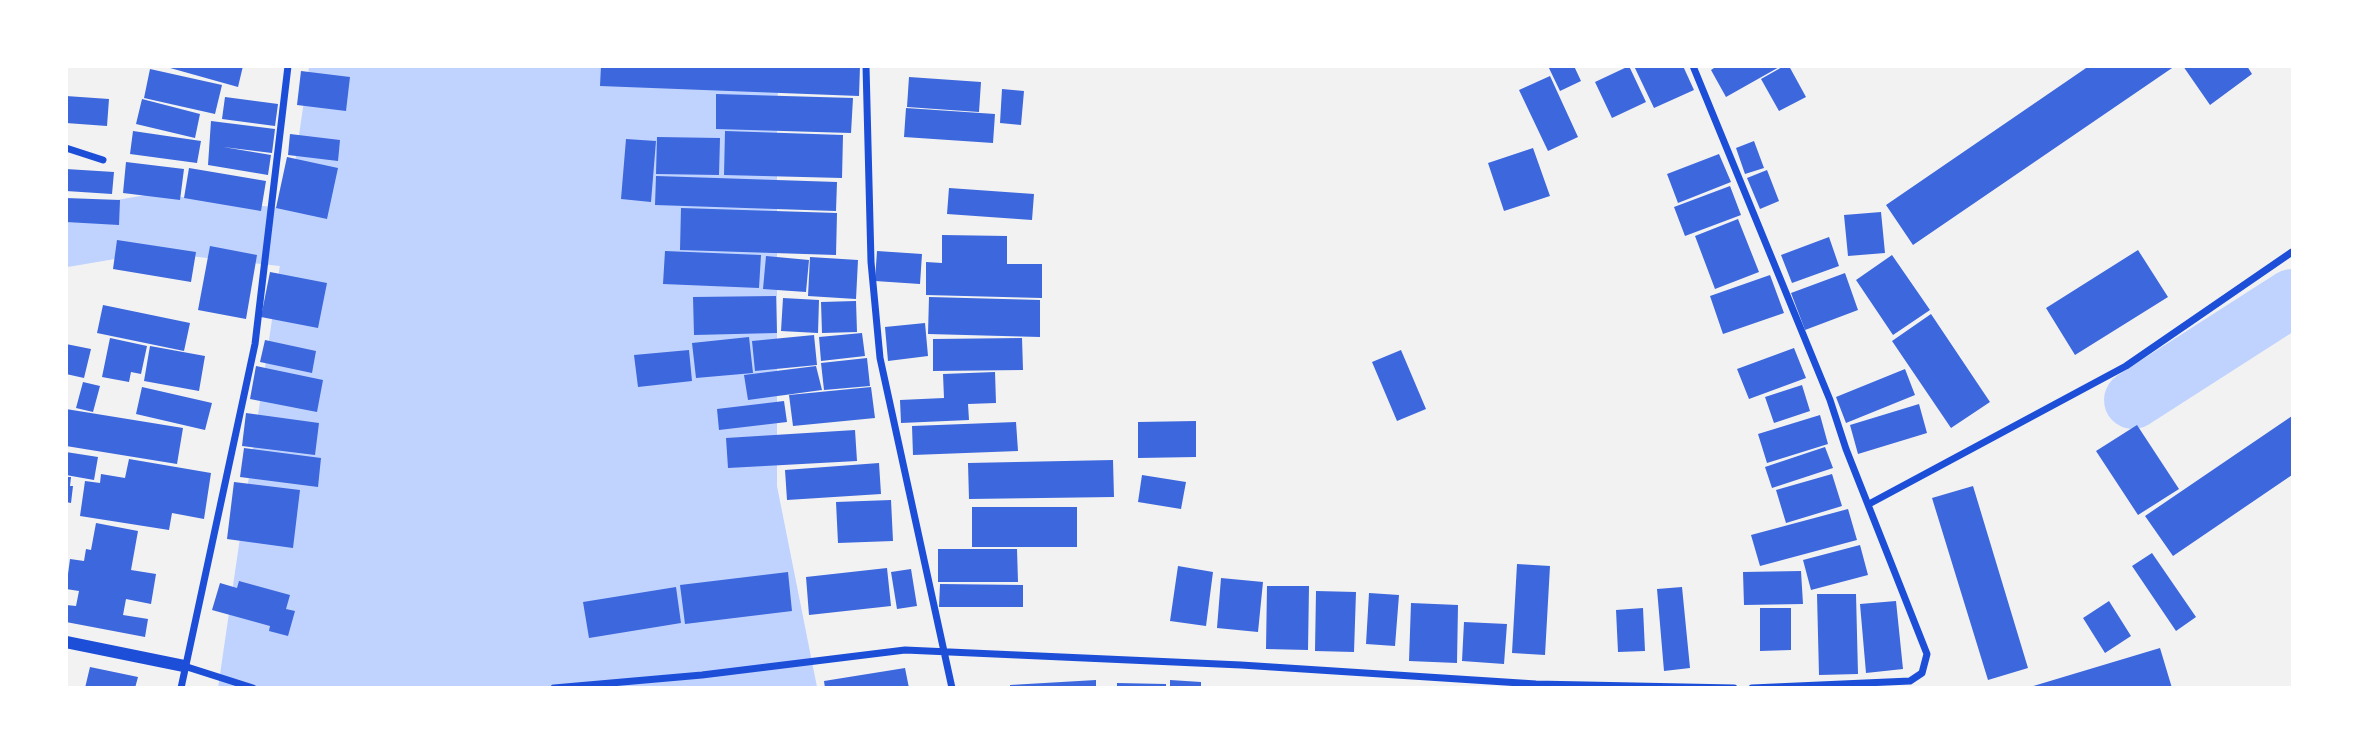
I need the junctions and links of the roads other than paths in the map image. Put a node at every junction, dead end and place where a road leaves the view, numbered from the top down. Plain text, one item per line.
1 (288, 66) edge
2 (866, 66) edge
3 (1693, 66) edge
4 (66, 148) edge
5 (103, 160) dead end
6 (2292, 252) edge
7 (1868, 504) junction
8 (66, 642) edge
9 (943, 652) junction
10 (184, 666) junction
11 (181, 688) edge
12 (253, 688) edge
13 (554, 688) edge
14 (952, 688) edge
15 (1734, 688) edge
16 (1752, 688) edge

1 - 10 street
2 - 9 street
3 - 7 street
4 - 5 street
6 - 7 street
7 - 16 street
8 - 10 street
9 - 13 street
9 - 14 street
9 - 15 street
10 - 11 street
10 - 12 street

